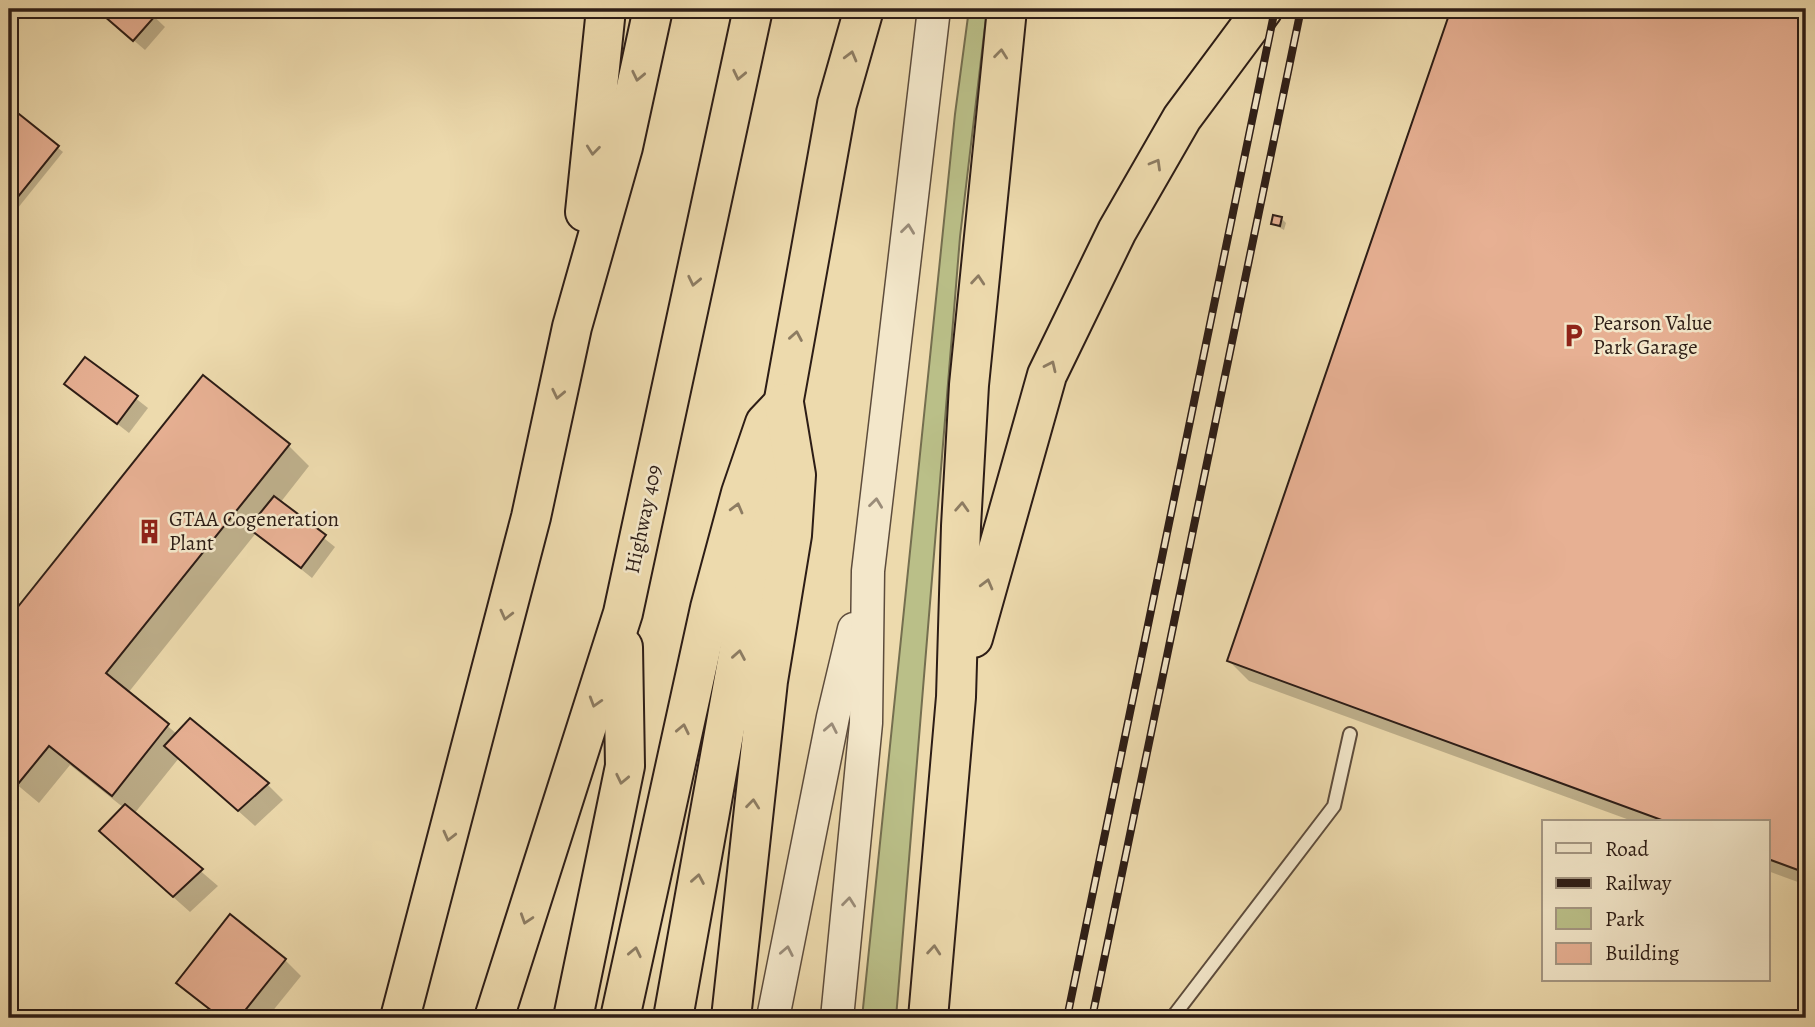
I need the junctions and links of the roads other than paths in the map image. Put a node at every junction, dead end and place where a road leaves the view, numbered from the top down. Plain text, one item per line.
1 (606, 9) edge
2 (653, 9) edge
3 (754, 9) edge
4 (864, 9) edge
5 (934, 9) edge
6 (1007, 9) edge
7 (1263, 9) edge
8 (572, 327) junction
9 (784, 403) junction
10 (868, 571) junction
11 (623, 613) junction
12 (956, 697) junction
13 (1350, 734) dead end
14 (400, 1018) edge
15 (494, 1018) edge
16 (573, 1018) edge
17 (620, 1018) edge
18 (673, 1018) edge
19 (731, 1018) edge
20 (773, 1018) edge
21 (837, 1018) edge
22 (928, 1018) edge
23 (1172, 1018) edge

1 -> 8 highway
2 -> 8 highway
3 -> 11 highway, Highway 409
9 -> 4 highway
10 -> 5 street
12 -> 6 highway
12 -> 7 highway
8 -> 14 highway
17 -> 9 highway
18 -> 9 highway
19 -> 9 highway
20 -> 10 street
21 -> 10 street
11 -> 15 highway, Highway 409
11 -> 16 highway
22 -> 12 highway
13 - 23 lane

